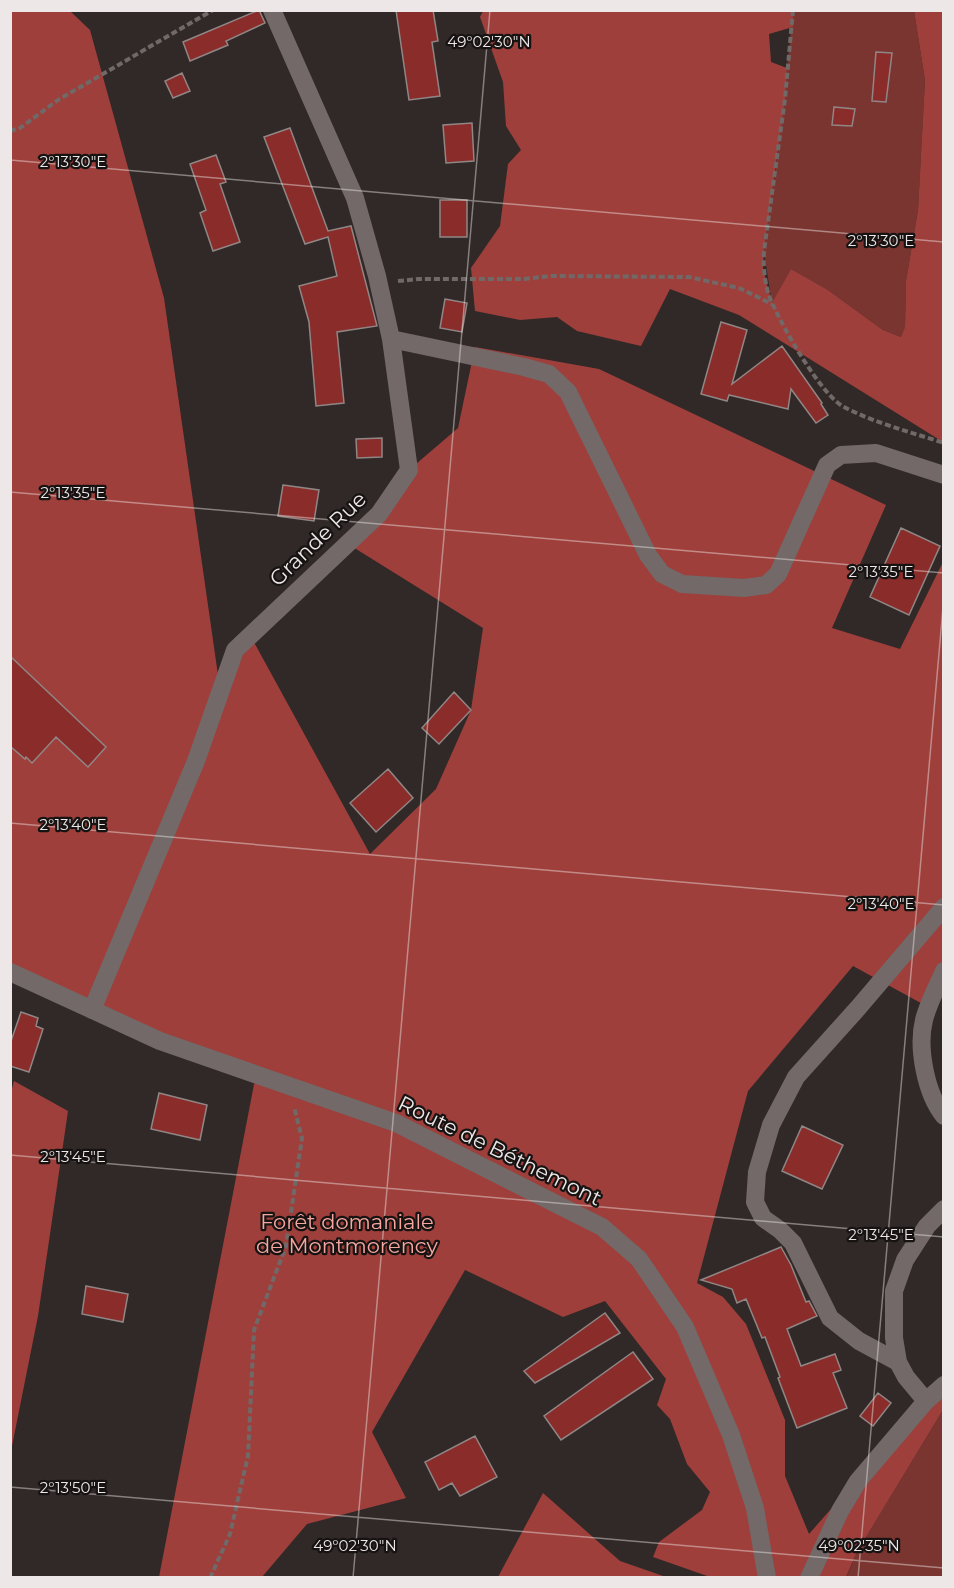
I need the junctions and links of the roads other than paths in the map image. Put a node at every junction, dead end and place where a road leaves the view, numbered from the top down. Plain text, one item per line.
1 (272, 10) edge
2 (391, 339) junction
3 (944, 475) edge
4 (944, 907) edge
5 (944, 971) edge
6 (10, 972) edge
7 (92, 1010) junction
8 (944, 1116) edge
9 (944, 1209) edge
10 (898, 1362) junction
11 (944, 1385) edge
12 (926, 1401) junction
13 (767, 1578) edge
14 (809, 1578) edge

1 - 2 street, Grande Rue
2 - 3 street
2 - 7 street, Grande Rue
4 - 10 street
5 - 8 street
6 - 7 street, Route de Béthemont
7 - 13 street, Route de Béthemont
9 - 10 street
10 - 12 street
11 - 12 street
12 - 14 street

